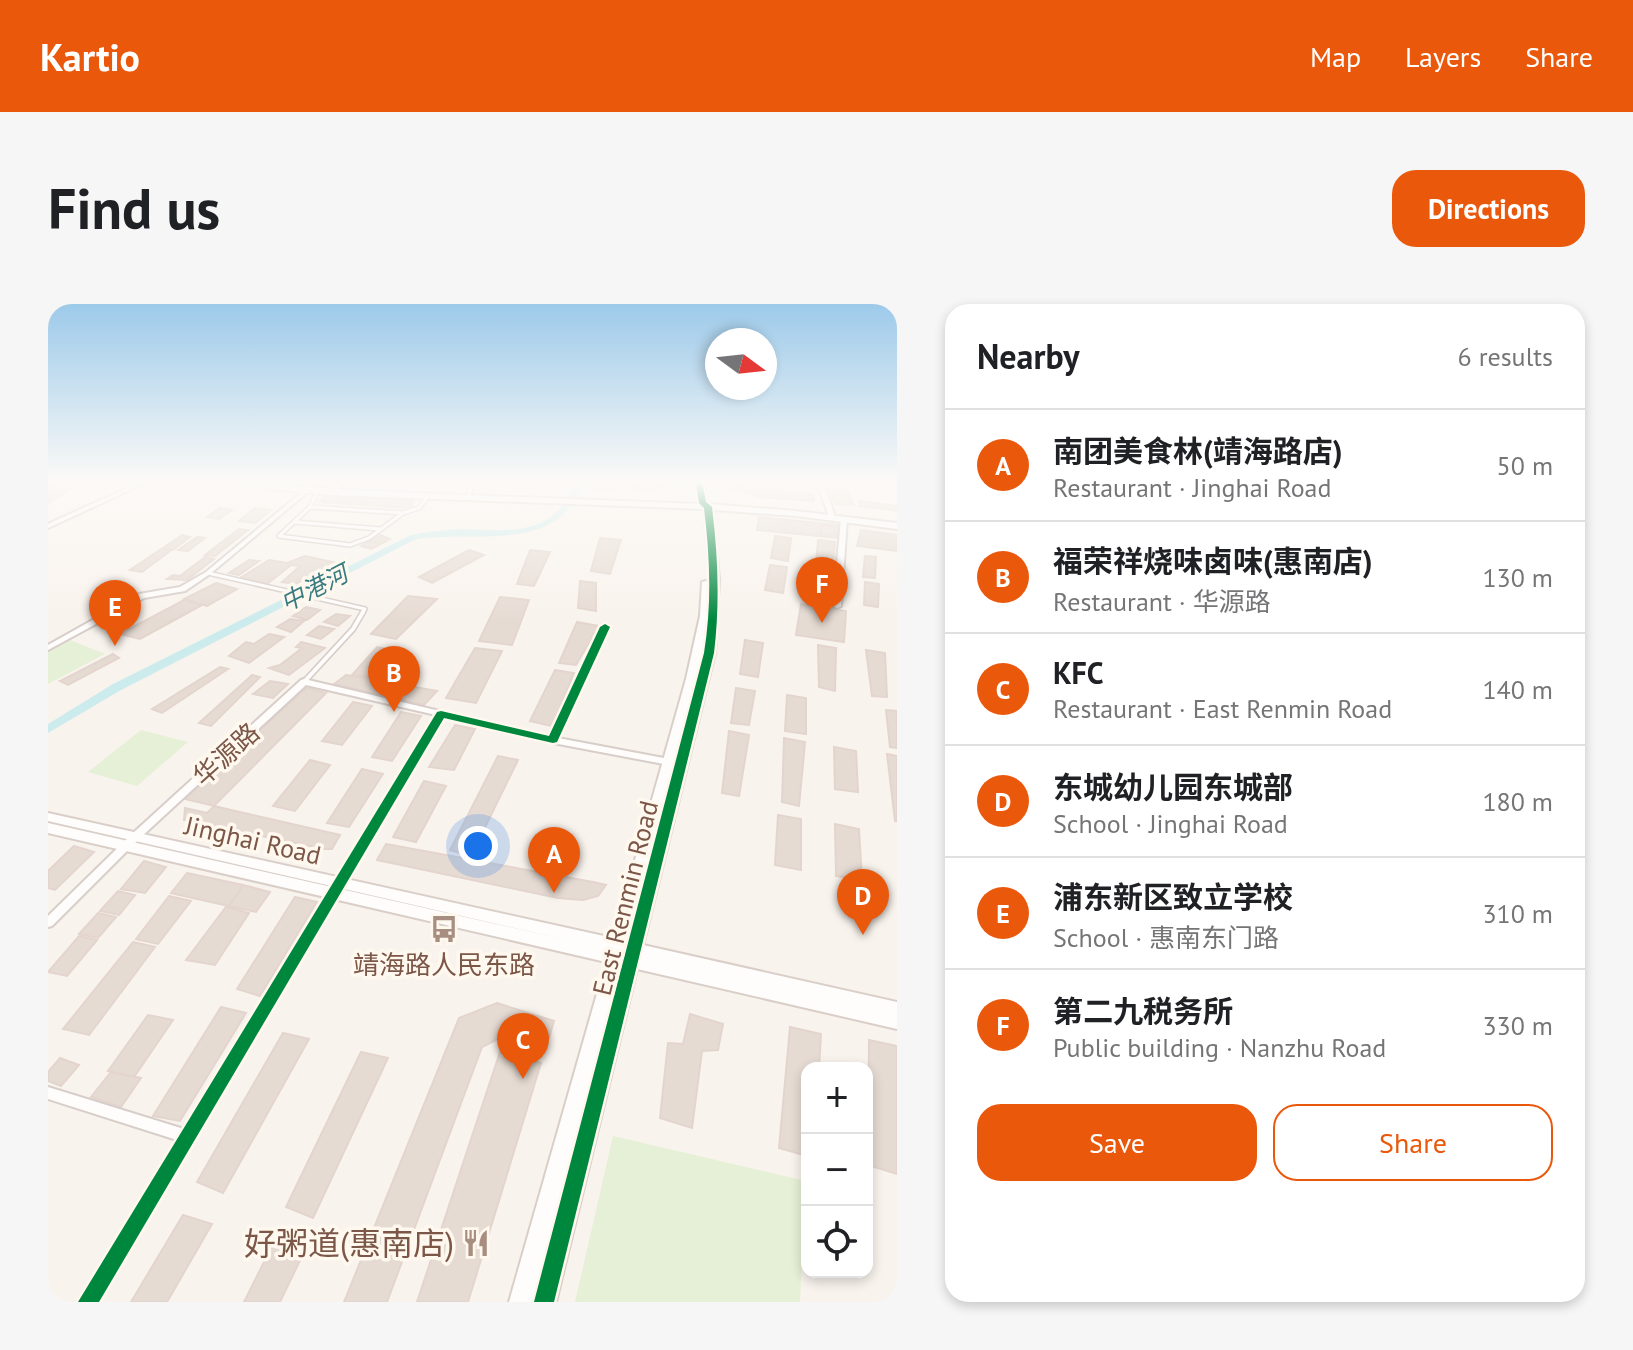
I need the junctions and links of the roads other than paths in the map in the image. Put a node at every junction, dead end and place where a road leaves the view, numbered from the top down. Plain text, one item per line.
1 (261, 529) edge
2 (287, 529) edge
3 (377, 529) edge
4 (382, 529) joint
5 (704, 529) edge
6 (708, 529) edge
7 (843, 529) edge
8 (208, 573) junction
9 (837, 606) dead end
10 (605, 627) dead end
11 (48, 648) edge
12 (304, 682) junction
13 (441, 714) junction
14 (553, 740) junction
15 (669, 762) junction
16 (48, 817) edge
17 (48, 828) edge
18 (131, 841) junction
19 (337, 887) junction
20 (48, 923) edge
21 (625, 953) junction
22 (897, 1009) edge
23 (897, 1022) edge
24 (48, 1093) edge
25 (187, 1137) junction
26 (88, 1302) edge
27 (521, 1302) edge
28 (544, 1302) edge

1 - 8 street
2 - 4 lane
3 - 4 lane
5 - 15 street, East Renmin Road
6 - 21 street, East Renmin Road
7 - 9 street
8 - 11 street
8 - 12 lane
10 - 14 street
12 - 13 street
12 - 18 street, 华源路
13 - 14 street
13 - 19 street
14 - 15 street
15 - 21 street, East Renmin Road
16 - 18 street, Jinghai Road
17 - 18 street, Jinghai Road
18 - 19 street, Jinghai Road
18 - 20 street, 华源路
19 - 21 street, Jinghai Road
19 - 25 street
21 - 22 street, Jinghai Road
21 - 23 street, Jinghai Road
21 - 27 street, East Renmin Road
21 - 28 street, East Renmin Road
24 - 25 street
25 - 26 street

